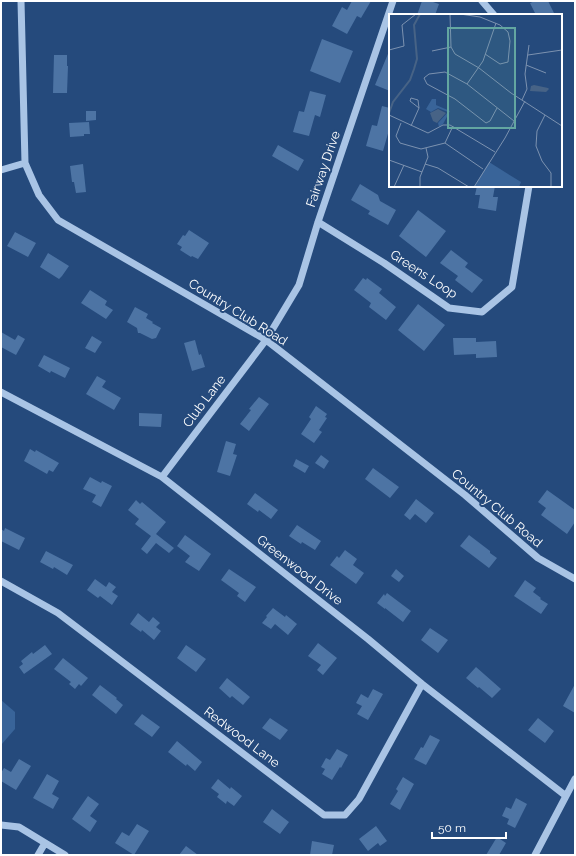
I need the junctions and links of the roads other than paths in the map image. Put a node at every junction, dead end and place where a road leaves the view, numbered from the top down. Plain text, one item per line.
1 (21, 1) edge
2 (393, 1) edge
3 (482, 1) edge
4 (493, 14) edge
5 (25, 163) junction
6 (1, 170) edge
7 (529, 187) edge
8 (318, 222) junction
9 (266, 340) junction
10 (1, 392) edge
11 (162, 477) junction
12 (575, 579) edge
13 (1, 582) edge
14 (422, 684) junction
15 (575, 779) edge
16 (566, 796) junction
17 (1, 825) edge
18 (45, 843) junction
19 (38, 855) edge
20 (65, 855) edge
21 (535, 855) edge

1 - 5 street, Country Club Road
2 - 8 street, Fairway Drive
3 - 4 street
5 - 6 street
5 - 9 street, Country Club Road
7 - 8 street, Greens Loop
8 - 9 street, Fairway Drive
9 - 11 street, Club Lane
9 - 12 street, Country Club Road
10 - 11 street, Greenwood Drive
11 - 14 street, Greenwood Drive
13 - 14 street, Redwood Lane
14 - 16 street, Greenwood Drive
15 - 16 street
16 - 21 street
17 - 18 street
18 - 19 street
18 - 20 street

